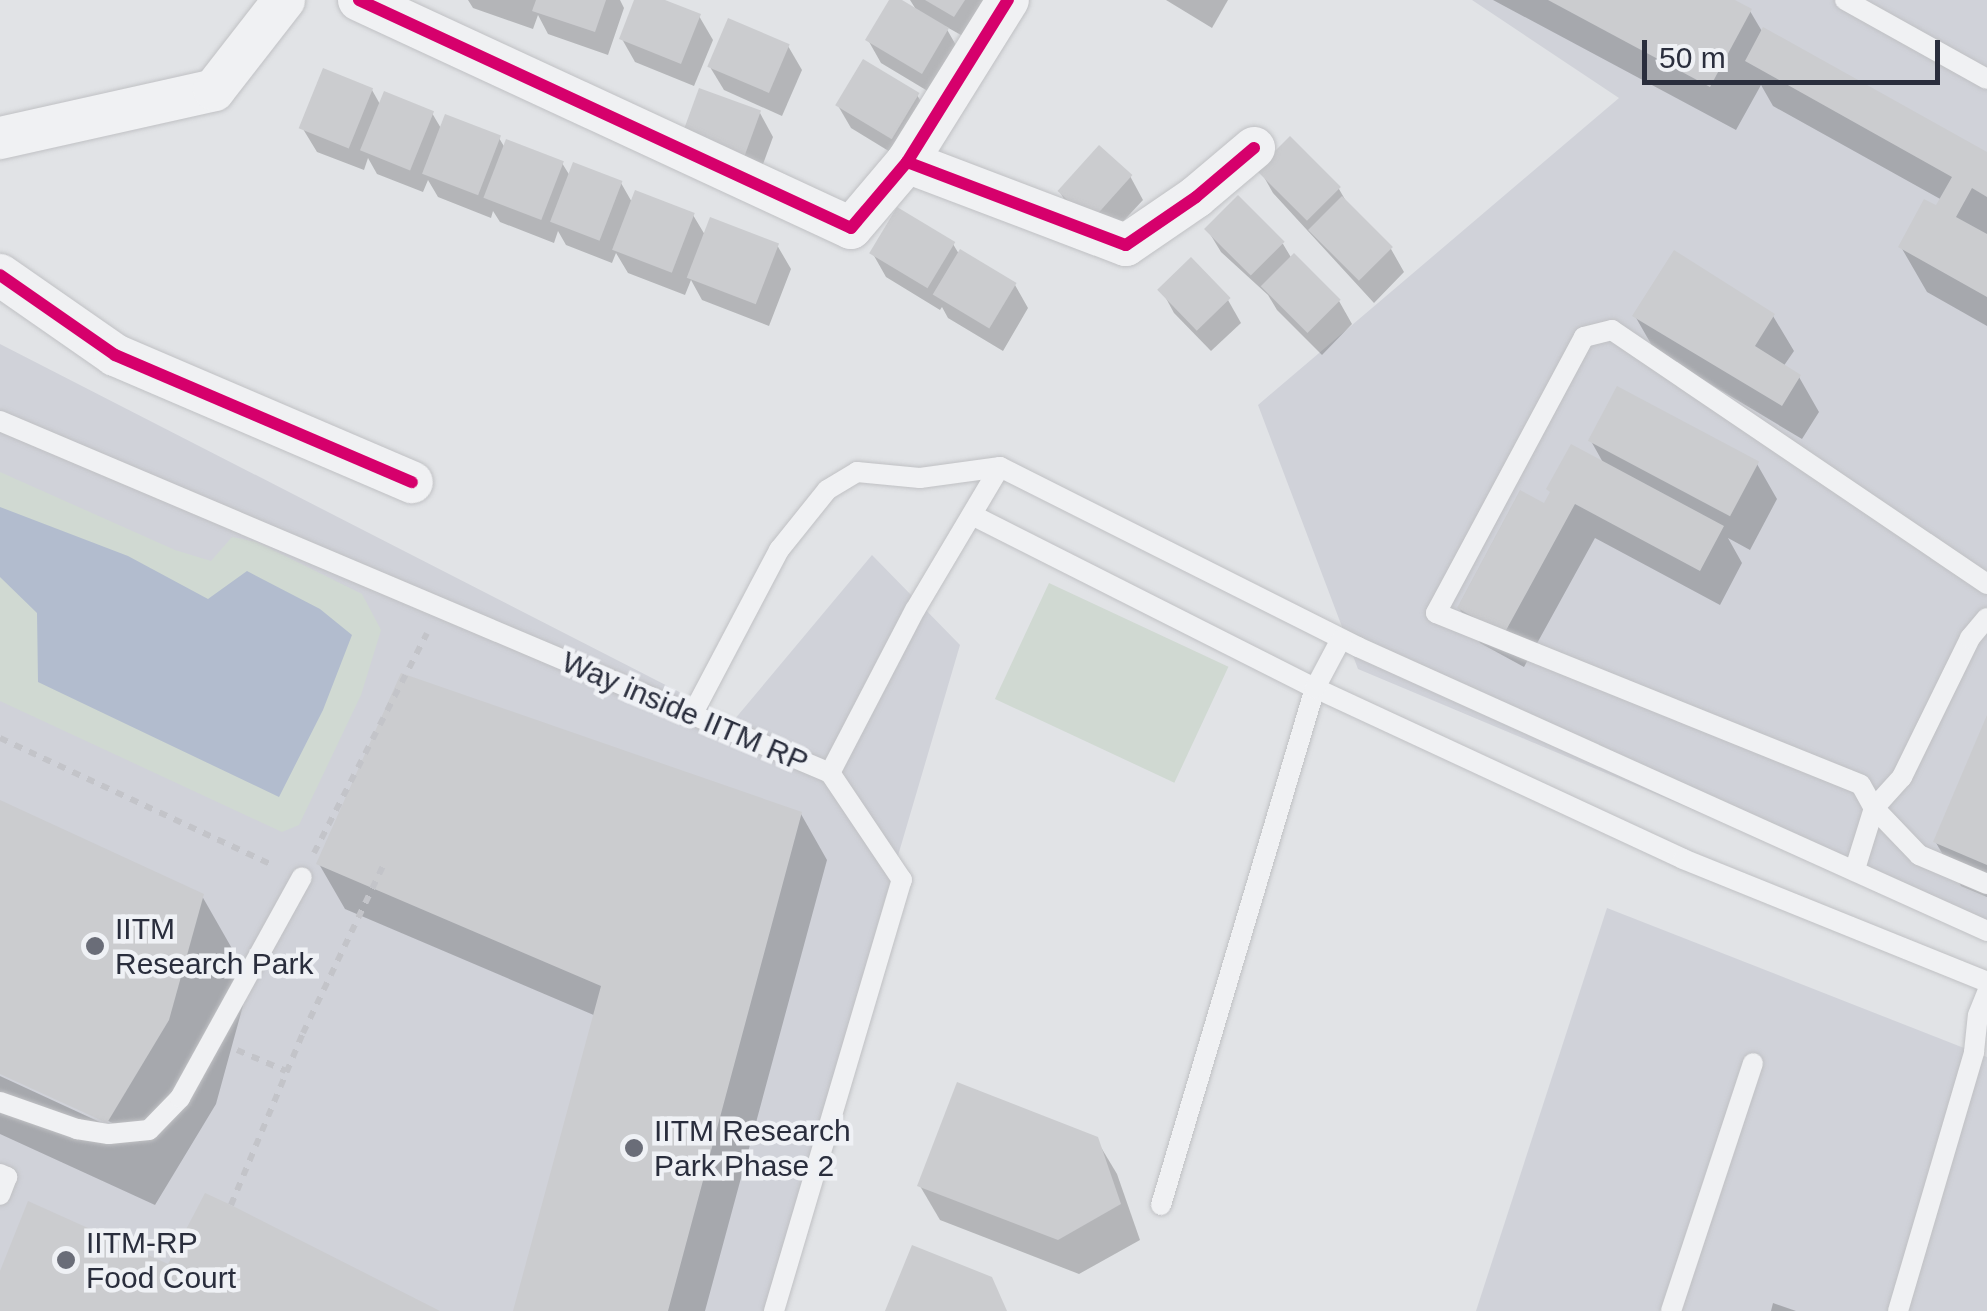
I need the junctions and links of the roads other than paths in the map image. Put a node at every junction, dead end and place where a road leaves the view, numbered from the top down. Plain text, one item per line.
1 (284, 0) edge
2 (359, 0) edge
3 (1008, 0) edge
4 (1846, 0) edge
5 (1987, 79) edge
6 (0, 138) edge
7 (1254, 148) dead end
8 (907, 162) junction
9 (0, 275) edge
10 (0, 421) edge
11 (1000, 467) junction
12 (412, 482) dead end
13 (972, 515) junction
14 (1987, 584) edge
15 (1987, 618) edge
16 (1341, 639) junction
17 (1315, 688) junction
18 (692, 715) junction
19 (830, 773) junction
20 (1874, 808) junction
21 (1854, 869) junction
22 (302, 878) road end
23 (1987, 884) edge
24 (1987, 931) edge
25 (1987, 982) edge
26 (1987, 993) edge
27 (1981, 1054) edge
28 (1753, 1062) dead end
29 (0, 1102) edge
30 (0, 1174) edge
31 (0, 1195) edge
32 (1161, 1205) dead end
33 (774, 1311) edge
34 (1671, 1311) edge
35 (1898, 1311) edge

1 - 6 street
2 - 8 street
3 - 8 street
4 - 5 lane
7 - 8 street
9 - 12 street
10 - 18 lane, Way inside IITM RP
11 - 13 lane, Way inside IITM RP
11 - 16 lane
11 - 18 lane
13 - 17 lane
13 - 19 lane, Way inside IITM RP
14 - 20 lane
15 - 20 lane
16 - 17 lane
16 - 21 lane
17 - 25 lane
17 - 32 lane
18 - 19 lane, Way inside IITM RP
19 - 33 lane
20 - 21 lane
20 - 23 lane
21 - 24 lane
22 - 29 lane
26 - 27 lane
27 - 35 lane
28 - 34 lane
30 - 31 lane

